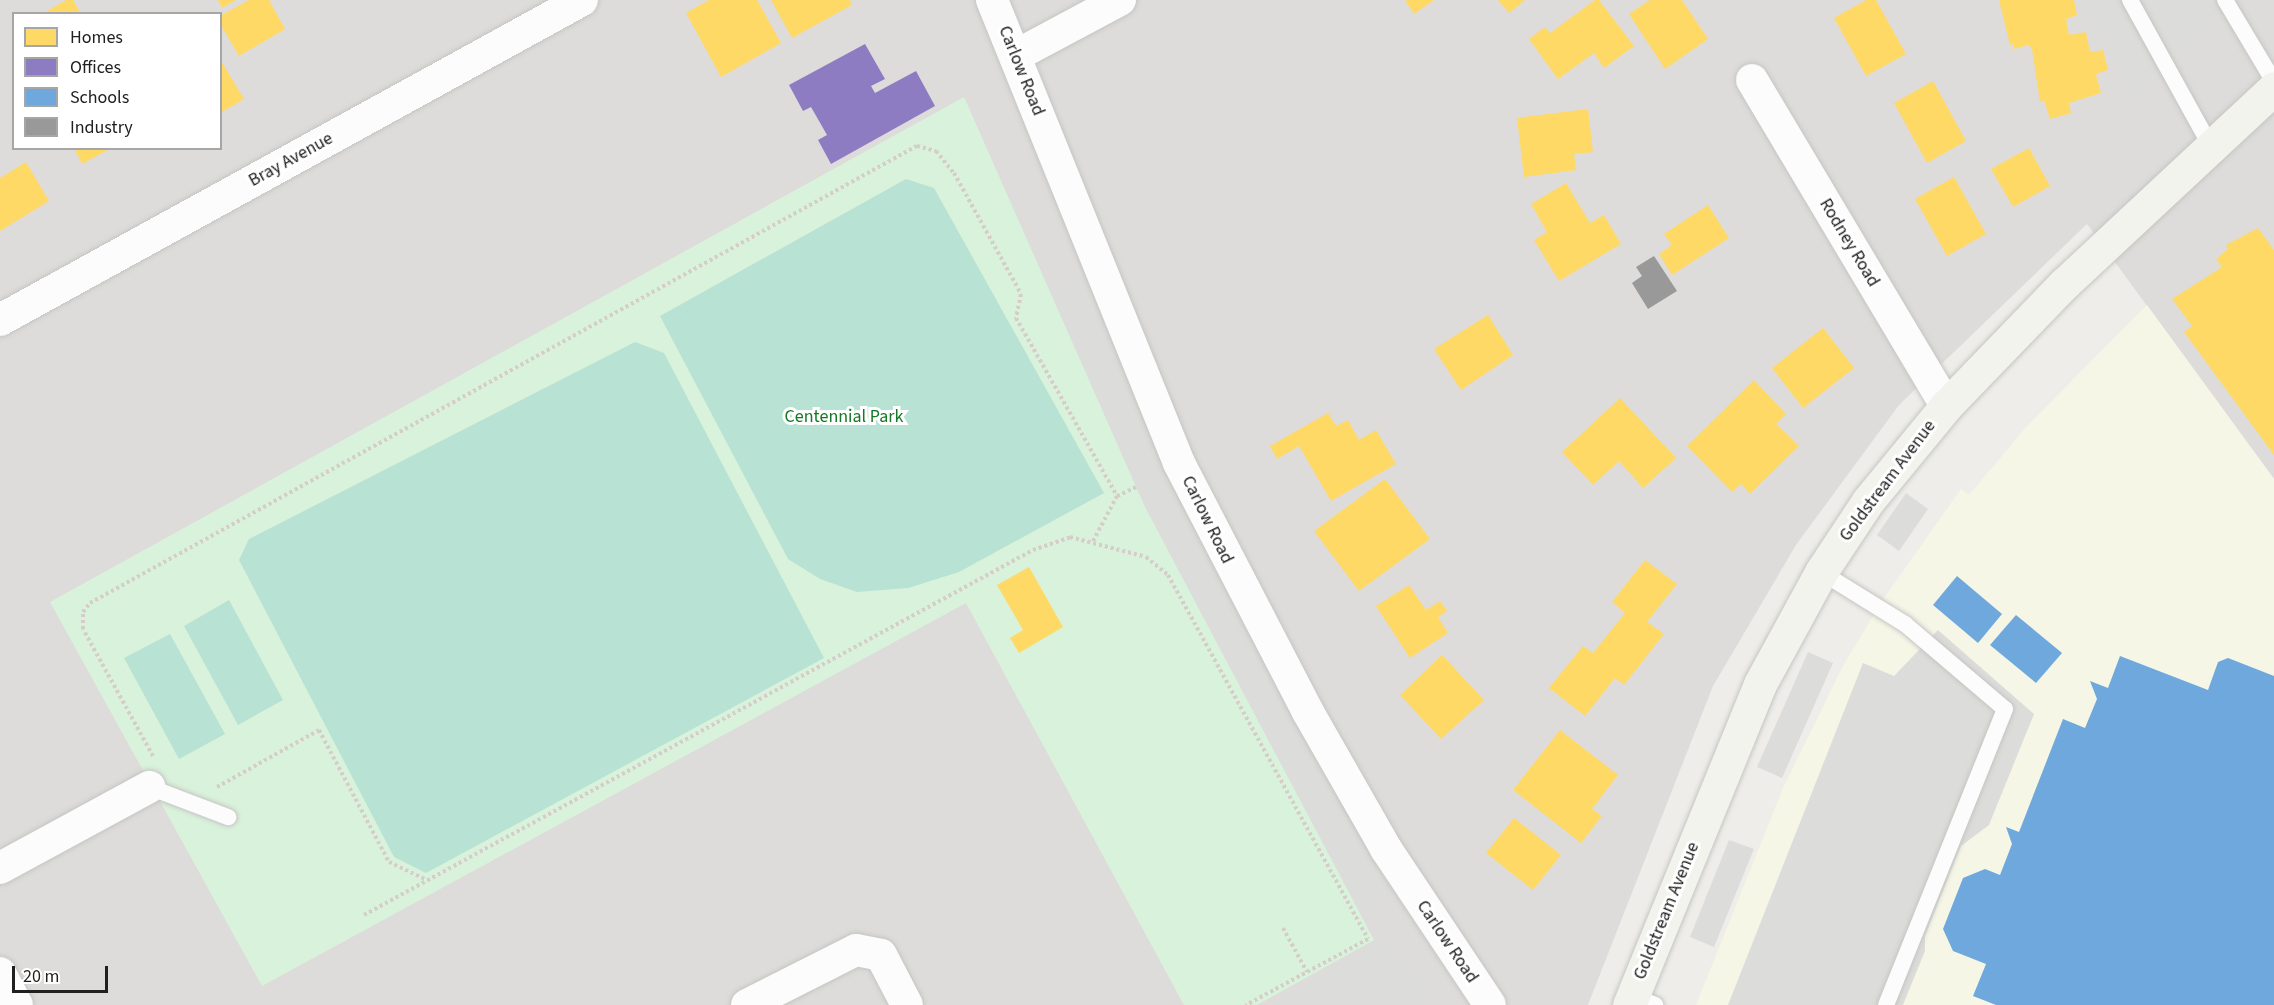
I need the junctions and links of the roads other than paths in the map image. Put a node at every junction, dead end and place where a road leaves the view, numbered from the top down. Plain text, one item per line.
1 (582, 0) edge
2 (992, 0) edge
3 (1120, 0) edge
4 (2130, 0) edge
5 (2225, 0) edge
6 (1015, 56) junction
7 (1752, 80) dead end
8 (2274, 82) edge
9 (2274, 88) edge
10 (2211, 147) junction
11 (0, 320) edge
12 (1946, 406) junction
13 (1821, 572) junction
14 (149, 787) joint
15 (228, 817) dead end
16 (0, 868) edge
17 (0, 973) edge
18 (1639, 1002) edge
19 (17, 1005) edge
20 (747, 1005) edge
21 (908, 1005) edge
22 (1490, 1005) edge
23 (1886, 1005) edge

1 - 11 street, Bray Avenue
2 - 6 street, Carlow Road
3 - 6 street
4 - 10 lane
5 - 8 lane
6 - 22 street, Carlow Road
7 - 12 street, Rodney Road
9 - 10 main road, Goldstream Avenue
10 - 12 main road, Goldstream Avenue
12 - 13 main road, Goldstream Avenue
13 - 18 main road, Goldstream Avenue
13 - 23 lane
14 - 15 lane
14 - 16 street
17 - 19 street
20 - 21 street

